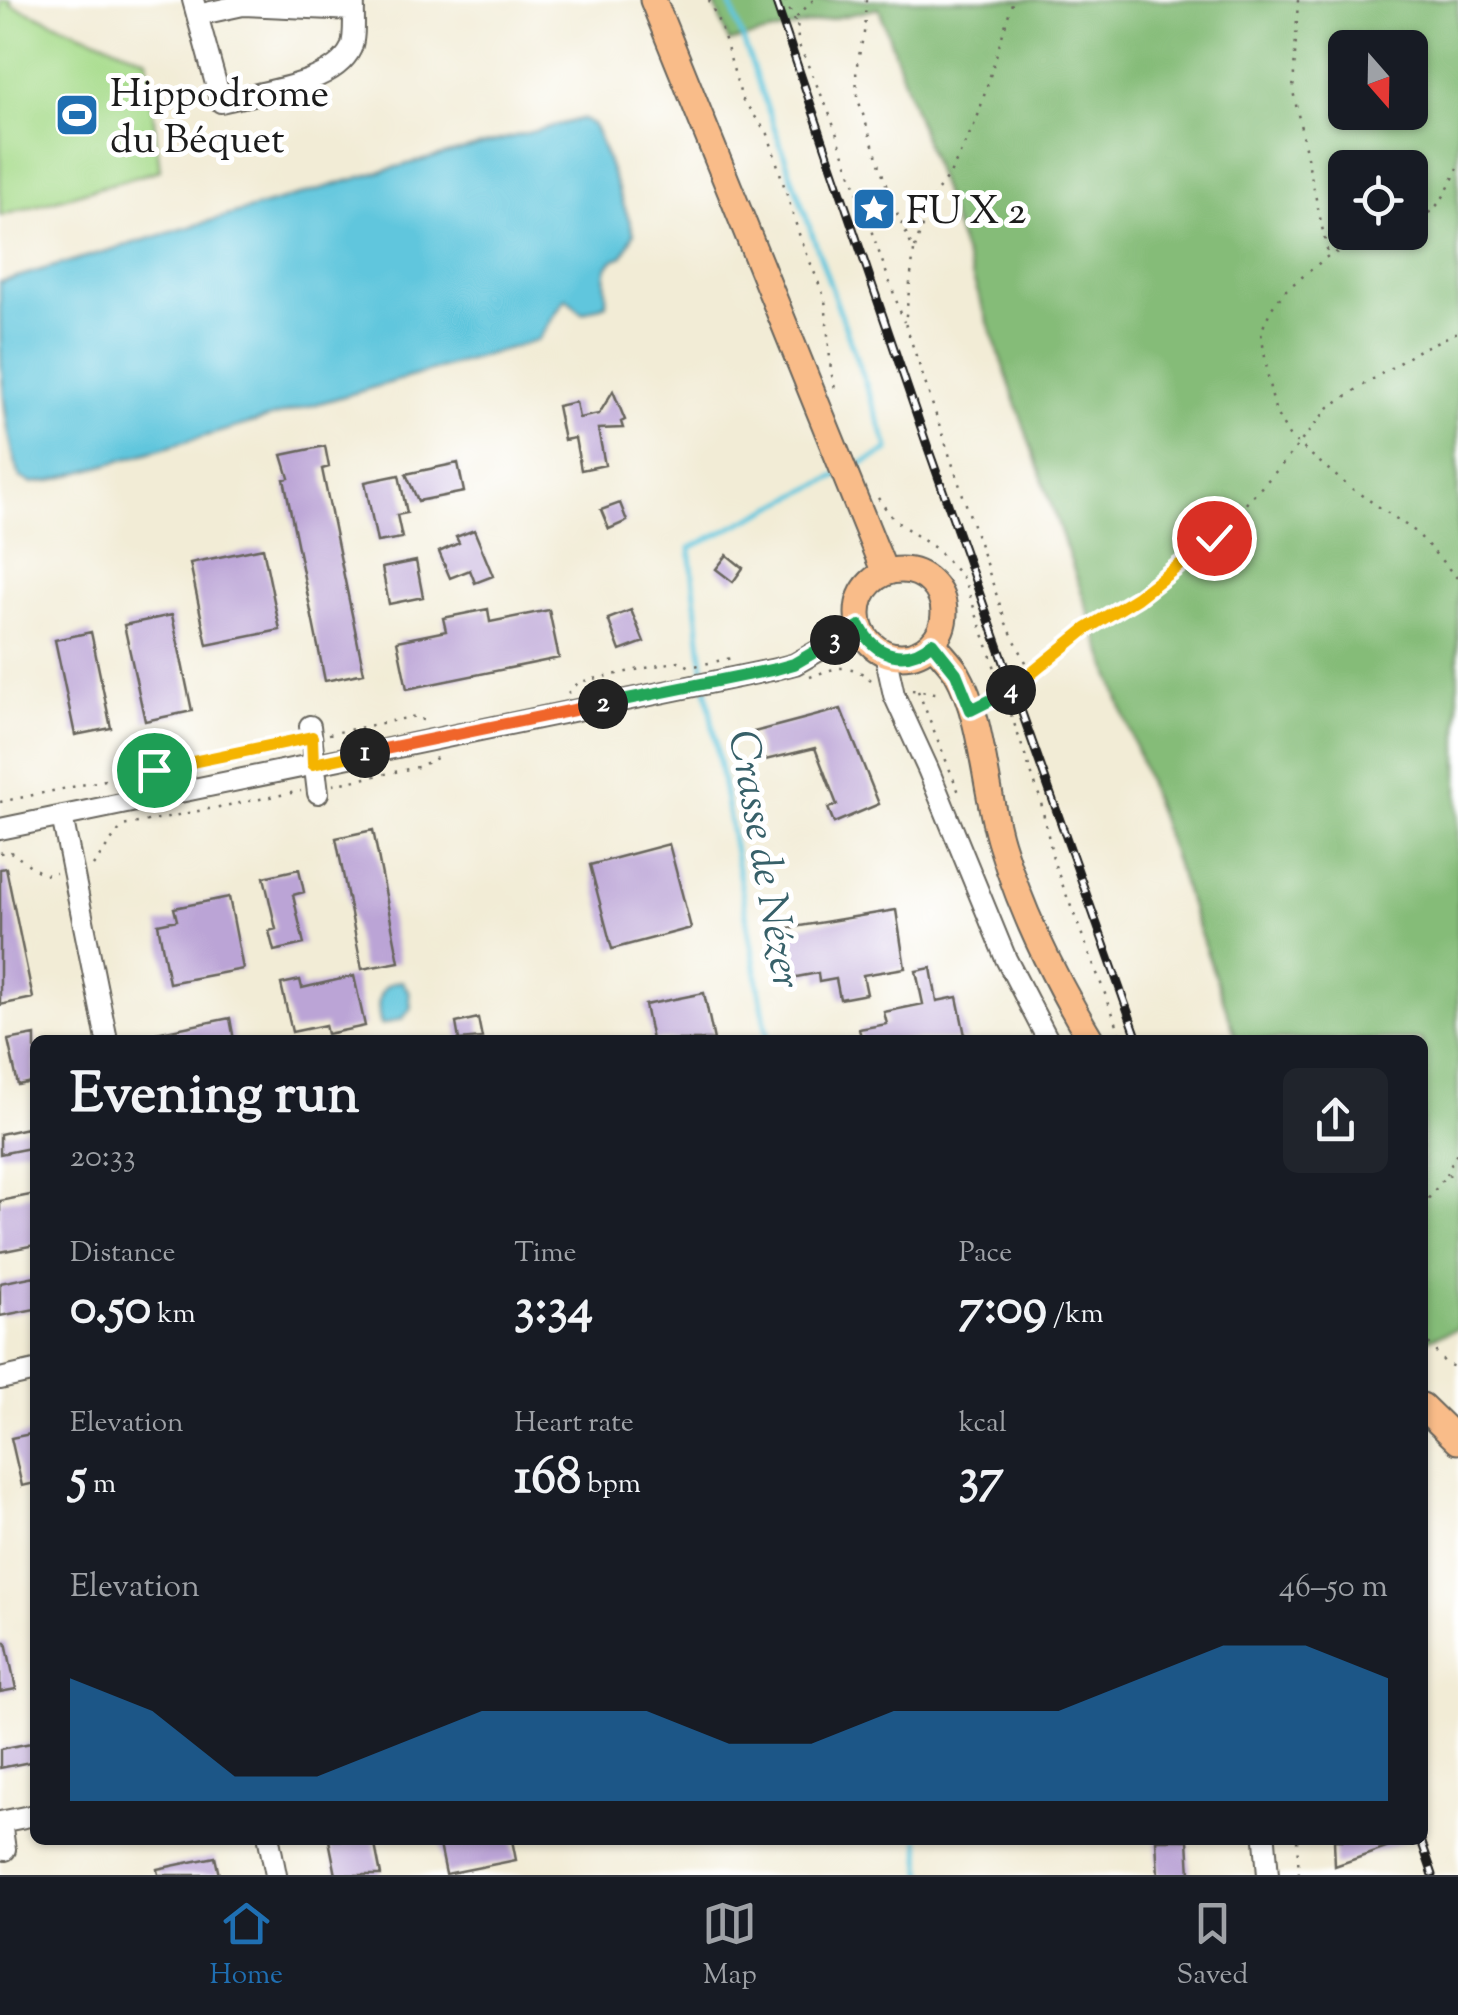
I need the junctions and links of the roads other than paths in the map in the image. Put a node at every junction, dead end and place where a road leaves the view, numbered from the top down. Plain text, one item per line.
1 (653, 0) edge
2 (354, 5) edge
3 (195, 8) edge
4 (885, 574) junction
5 (860, 626) junction
6 (932, 643) junction
7 (885, 654) junction
8 (311, 732) road end
9 (313, 764) junction
10 (317, 791) road end
11 (62, 816) junction
12 (0, 829) edge
13 (106, 1035) edge
14 (1045, 1035) edge
15 (1088, 1035) edge
16 (30, 1372) edge
17 (0, 1379) edge
18 (1428, 1412) edge
19 (1458, 1440) edge
20 (30, 1815) edge
21 (0, 1822) edge
22 (270, 1845) edge
23 (1265, 1845) edge
24 (4, 1850) dead end
25 (276, 1875) edge
26 (1268, 1875) edge

1 - 4 main road
2 - 3 street
2 - 3 street
4 - 5 main road
4 - 6 main road
5 - 7 main road
5 - 9 street
6 - 7 main road
6 - 15 main road
7 - 14 street
8 - 9 street
9 - 10 street
9 - 11 street
11 - 12 street
11 - 13 street
16 - 17 street
18 - 19 main road
20 - 21 street
21 - 24 street
22 - 25 street
23 - 26 street

